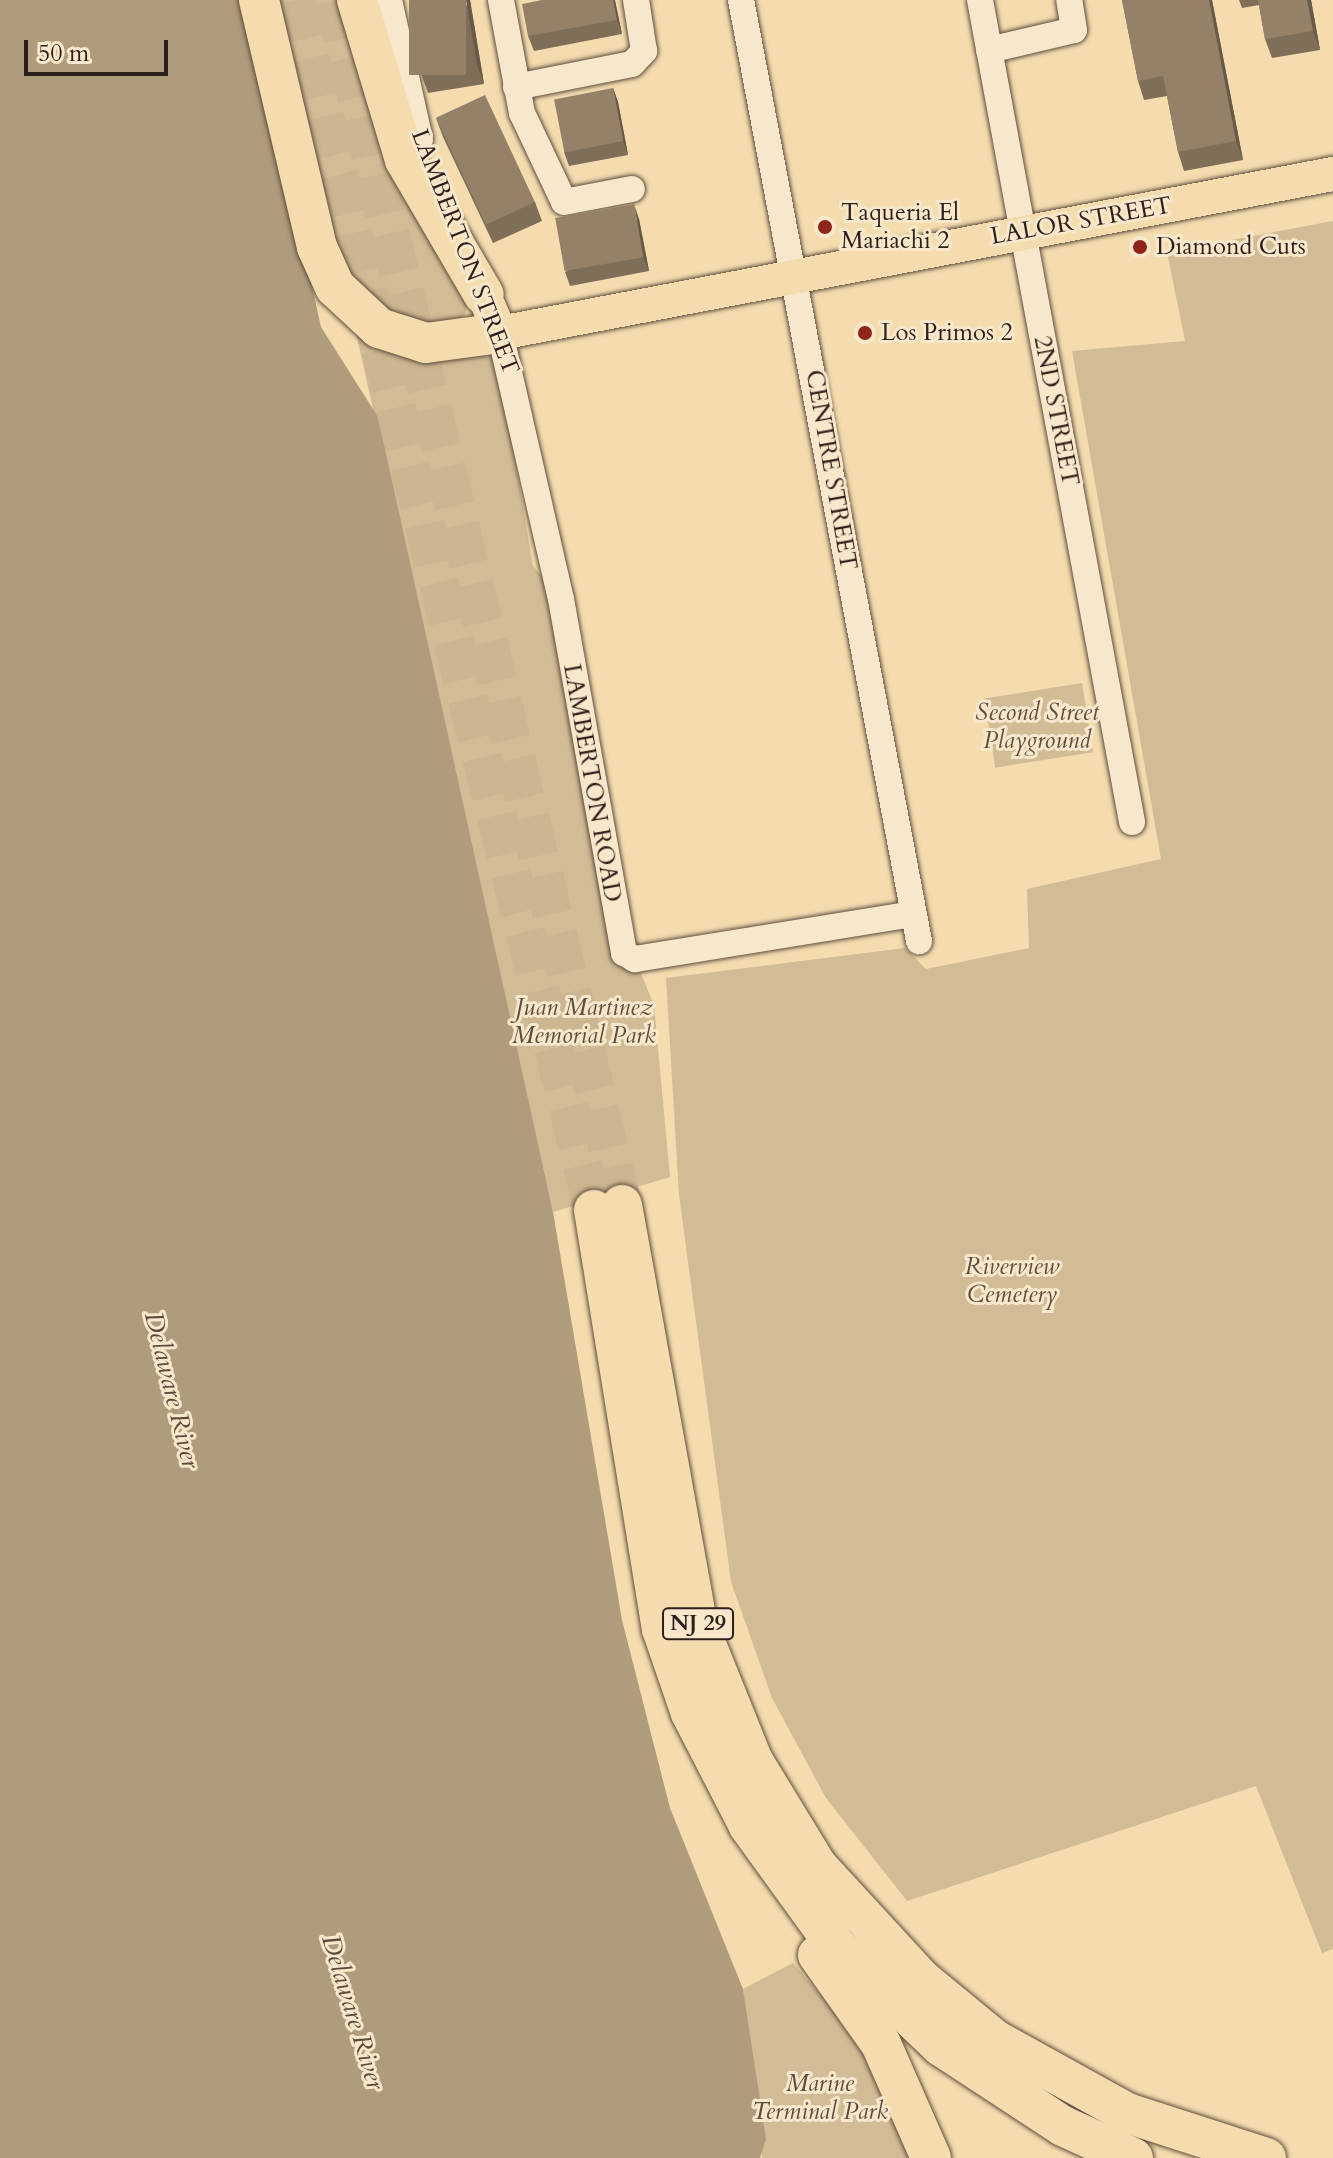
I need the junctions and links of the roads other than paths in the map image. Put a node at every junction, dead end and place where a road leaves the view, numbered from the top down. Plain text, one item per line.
1 (259, 0) edge
2 (357, 0) edge
3 (389, 0) edge
4 (501, 0) edge
5 (636, 0) edge
6 (741, 0) edge
7 (980, 0) edge
8 (1069, 0) edge
9 (989, 50) junction
10 (516, 87) junction
11 (1333, 174) edge
12 (632, 189) dead end
13 (1023, 231) junction
14 (795, 275) junction
15 (484, 295) junction
16 (500, 333) junction
17 (561, 599) joint
18 (1132, 822) dead end
19 (912, 914) junction
20 (919, 941) dead end
21 (749, 1826) junction
22 (931, 2158) edge
23 (1133, 2158) edge
24 (1266, 2158) edge

1 - 16 highway
2 - 15 highway
3 - 15 street, LAMBERTON STREET
4 - 10 street
5 - 10 street
6 - 14 street, CENTRE STREET
7 - 9 street, 2ND STREET
8 - 9 street
9 - 13 street, 2ND STREET
10 - 12 street
11 - 13 main road, LALOR STREET
13 - 14 main road, LALOR STREET
13 - 18 street, 2ND STREET
14 - 16 main road, LALOR STREET
14 - 19 street, CENTRE STREET
15 - 16 main road, LAMBERTON STREET
16 - 17 street, LAMBERTON STREET
17 - 19 street, LAMBERTON ROAD
19 - 20 street, CENTRE STREET
21 - 22 highway
21 - 23 highway, NJ 29
21 - 24 highway, NJ 29

